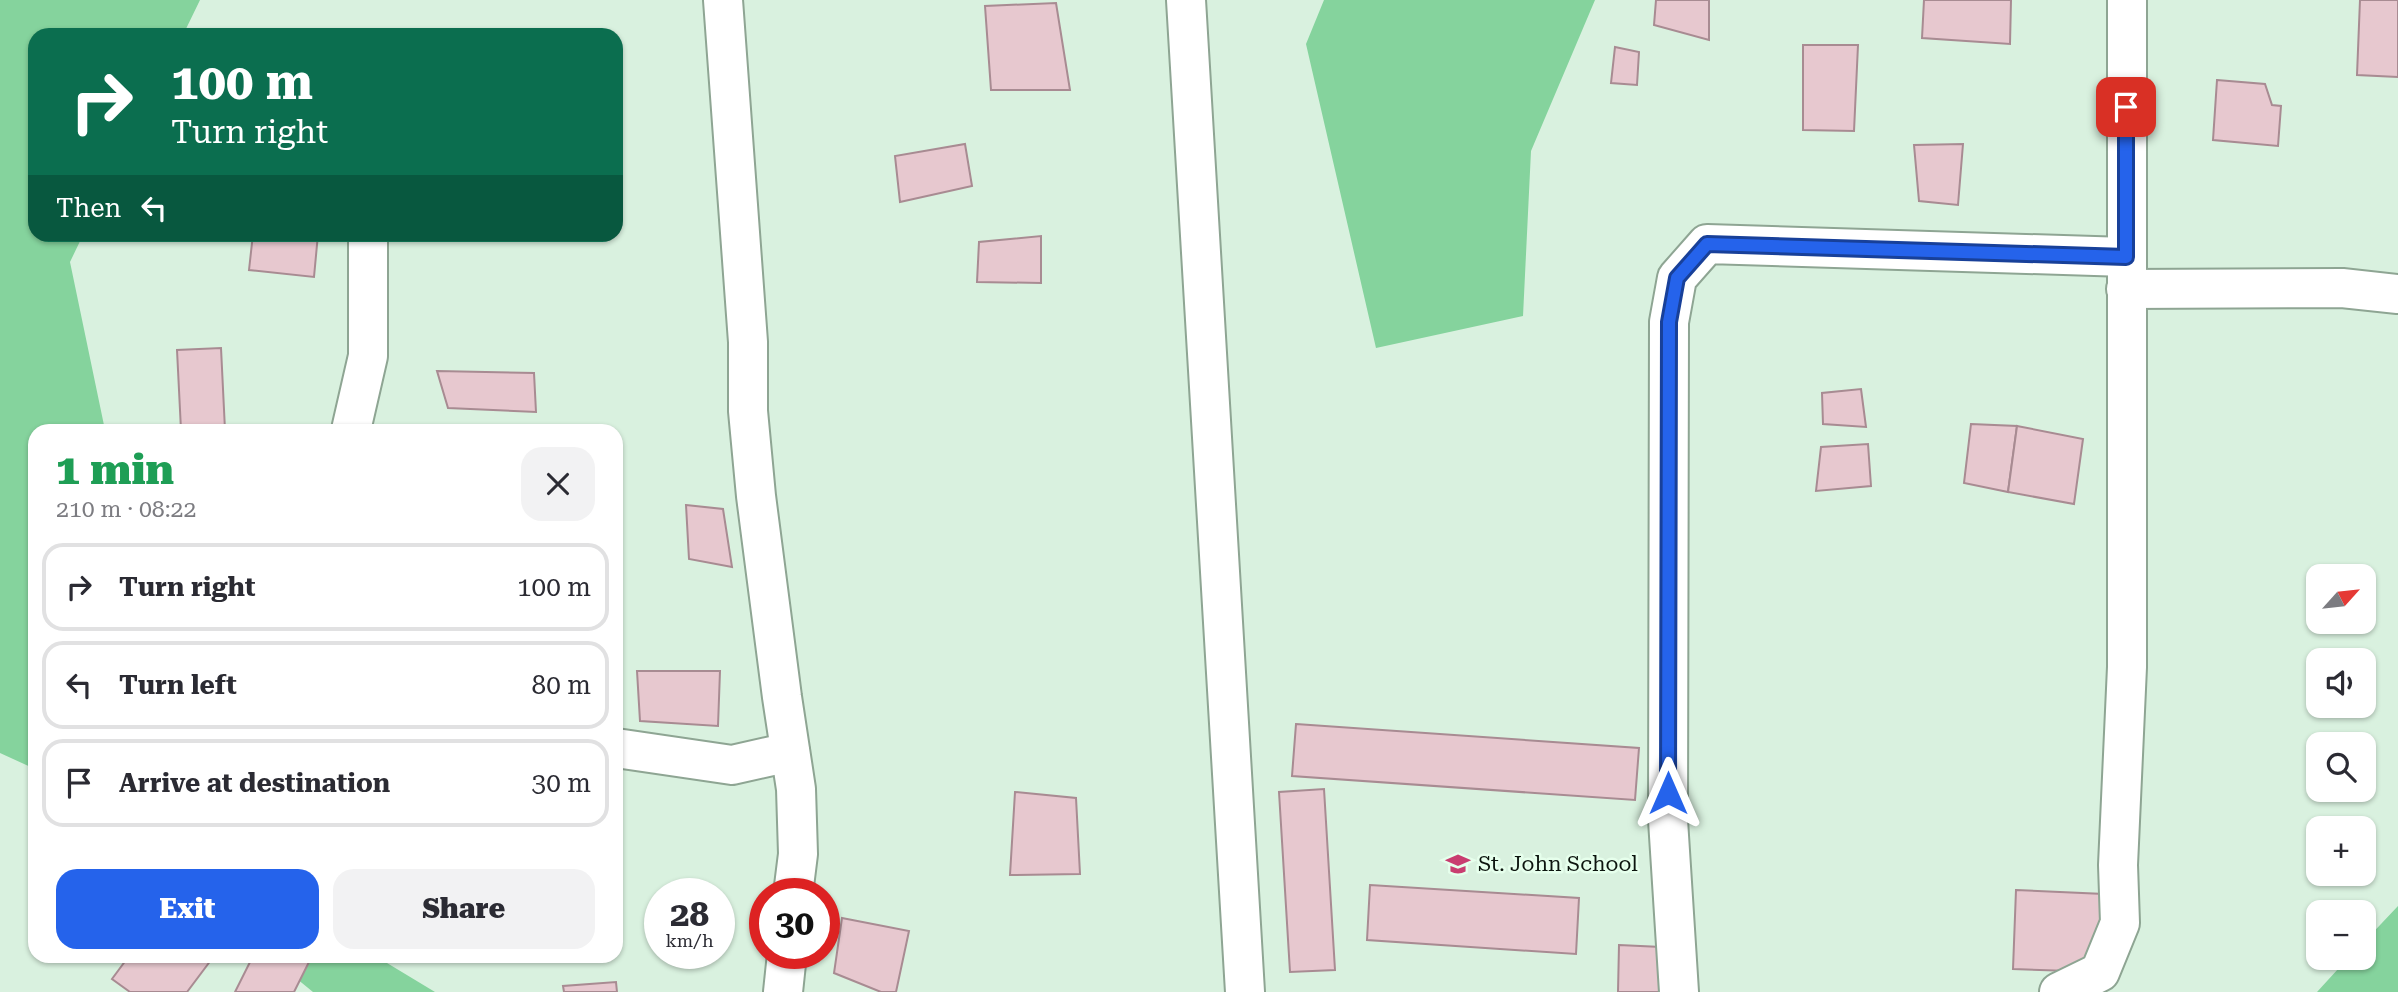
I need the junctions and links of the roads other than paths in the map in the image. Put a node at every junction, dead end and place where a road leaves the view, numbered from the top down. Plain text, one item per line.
1 (723, 0) edge
2 (1186, 0) edge
3 (2127, 0) edge
4 (368, 242) edge
5 (2126, 273) junction
6 (2398, 294) edge
7 (352, 424) edge
8 (623, 749) edge
9 (790, 752) junction
10 (795, 878) edge
11 (785, 969) edge
12 (783, 992) edge
13 (1245, 992) edge
14 (1679, 992) edge
15 (2059, 992) edge

1 - 9 street
2 - 13 street
3 - 5 street
4 - 7 street
5 - 6 street
5 - 14 street
5 - 15 street
8 - 9 street
9 - 10 street
11 - 12 street

